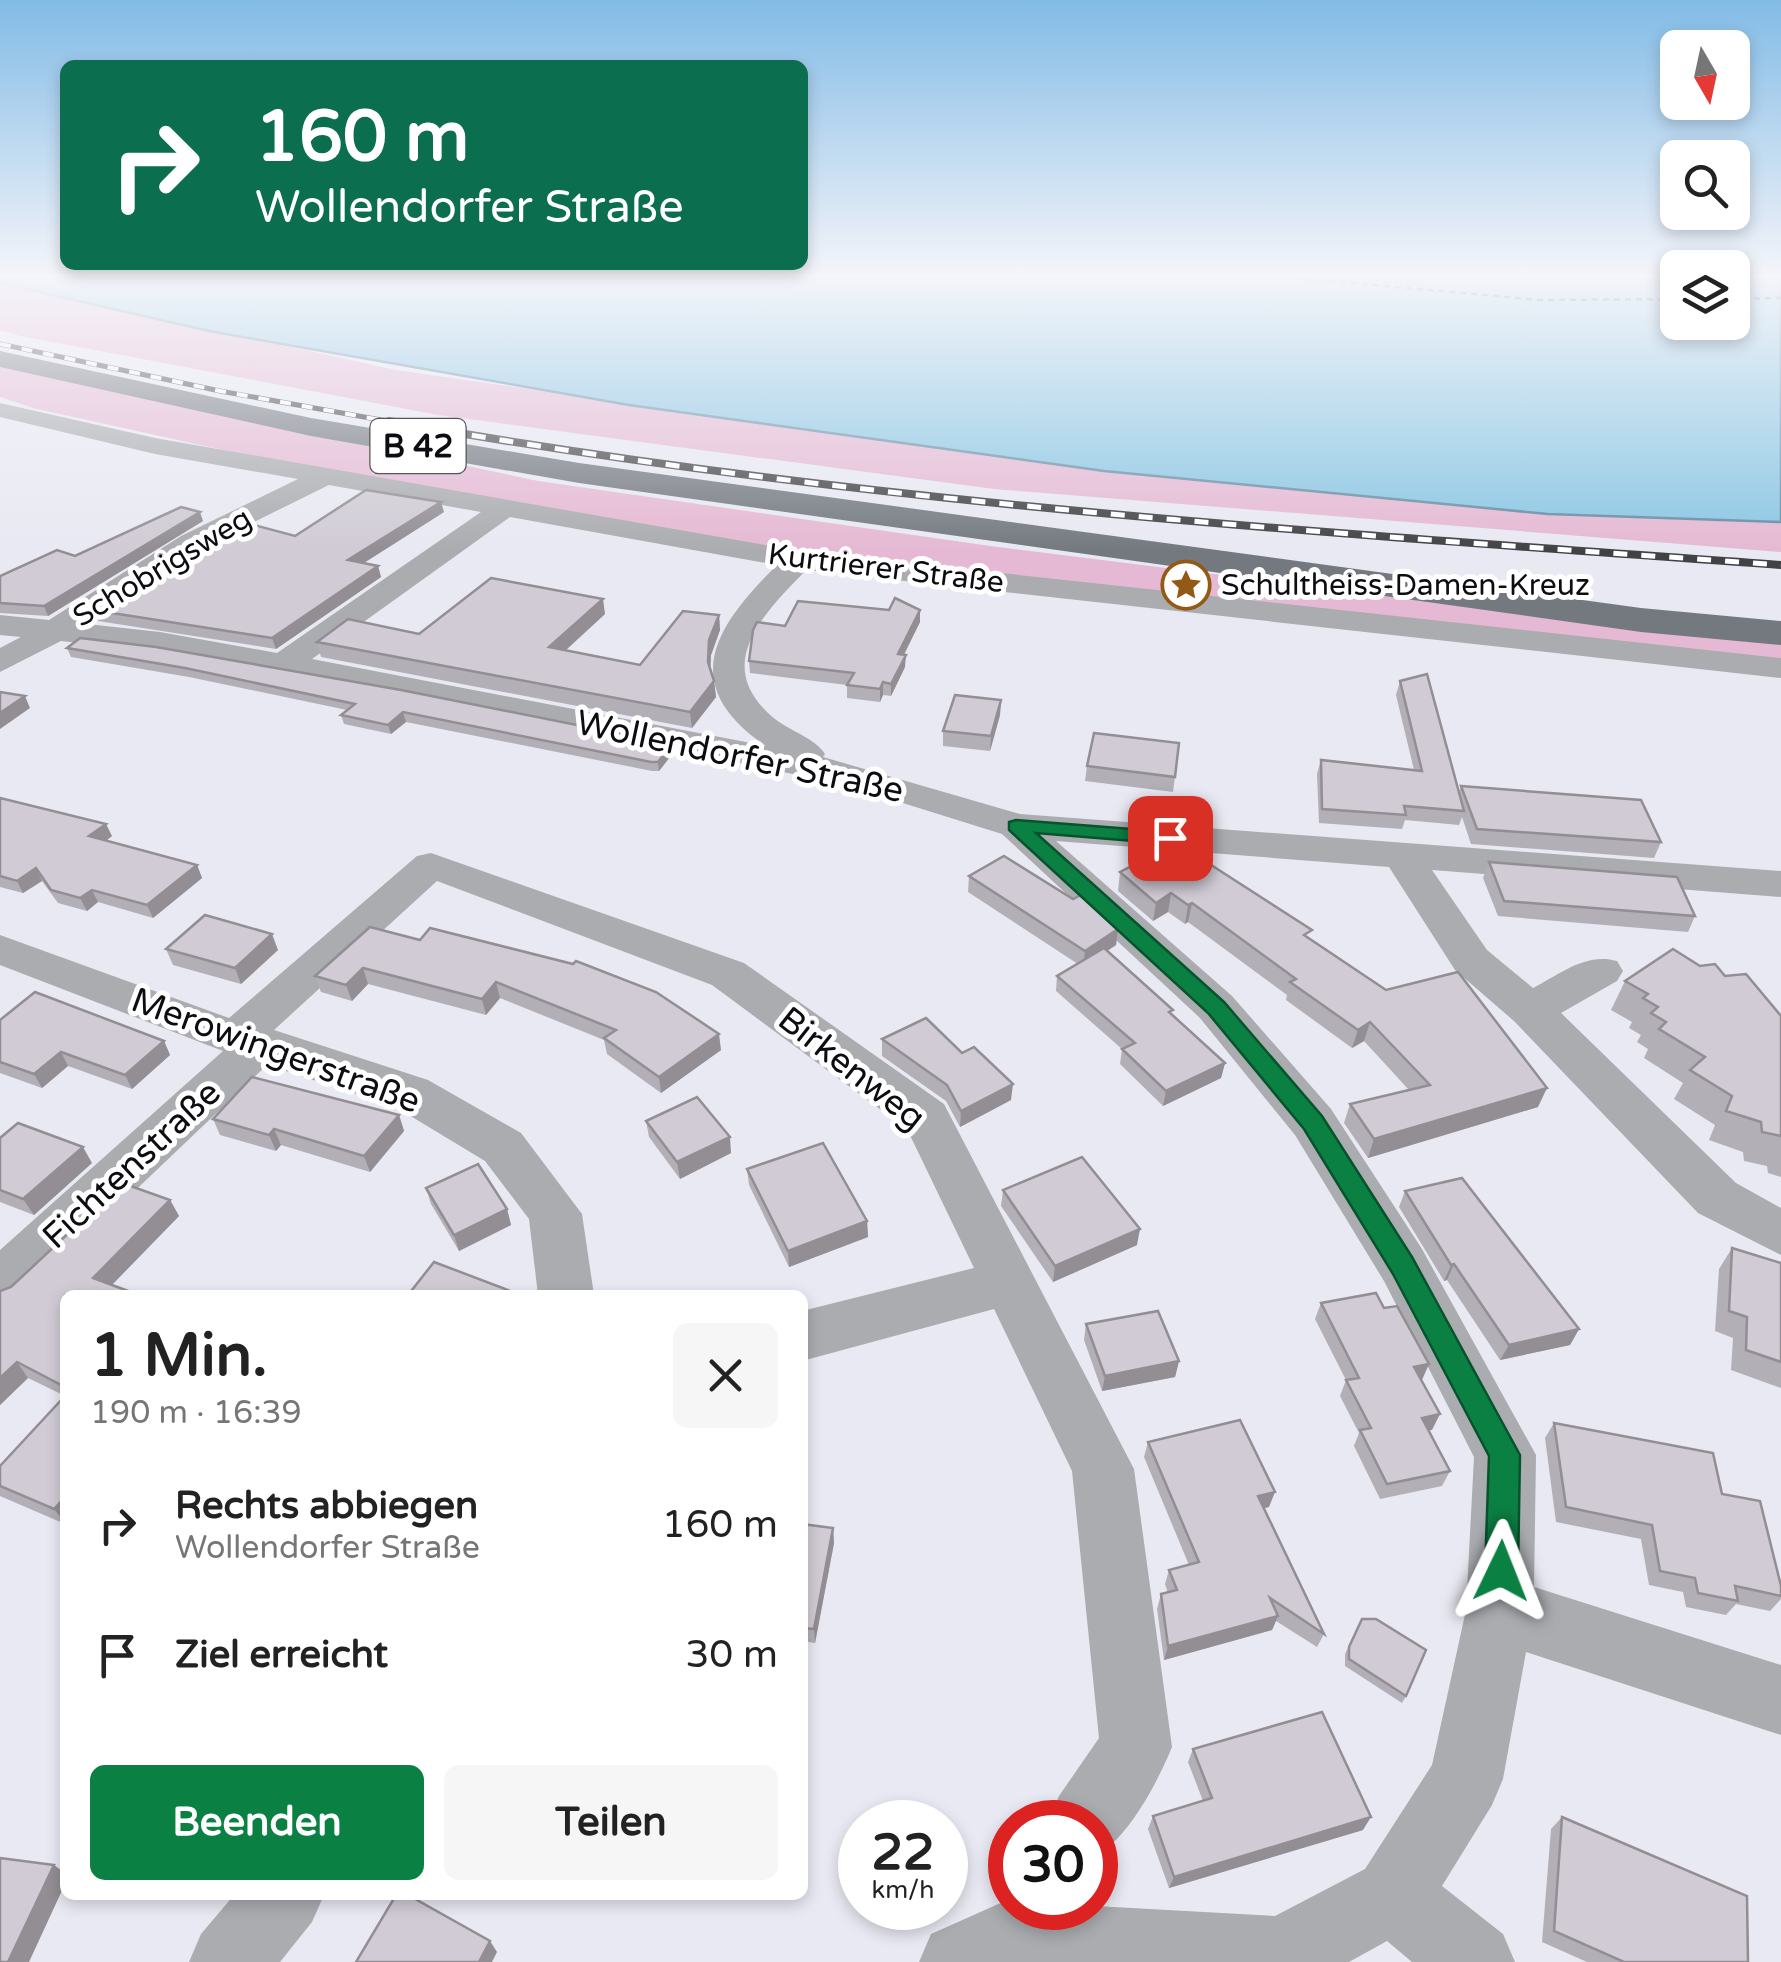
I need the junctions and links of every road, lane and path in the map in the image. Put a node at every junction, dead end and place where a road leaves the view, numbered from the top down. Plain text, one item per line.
1 (41, 369) edge
2 (0, 410) edge
3 (326, 476) junction
4 (505, 508) junction
5 (1197, 559) junction
6 (799, 560) junction
7 (1666, 587) dead end
8 (0, 626) edge
9 (52, 633) junction
10 (1781, 633) edge
11 (0, 662) edge
12 (286, 662) junction
13 (1781, 668) edge
14 (850, 774) junction
15 (1016, 826) junction
16 (1402, 856) junction
17 (1781, 884) edge
18 (0, 948) edge
19 (1601, 970) dead end
20 (1530, 1010) junction
21 (249, 1041) junction
22 (1781, 1233) edge
23 (1008, 1282) junction
24 (0, 1284) edge
25 (565, 1290) edge
26 (808, 1334) edge
27 (1500, 1610) junction
28 (1781, 1700) edge
29 (1099, 1800) edge
30 (1392, 1896) junction
31 (281, 1900) edge
32 (997, 1937) edge
33 (229, 1962) edge
34 (1475, 1962) edge

1 - 5 main road, B 42
2 - 3 street, Kurtrierer Straße
3 - 4 street, Kurtrierer Straße
3 - 9 street, Schobrigsweg
4 - 6 street, Kurtrierer Straße
4 - 12 street
5 - 7 main road, B 42
5 - 10 main road, B 42
6 - 13 street, Kurtrierer Straße
6 - 14 street
8 - 9 street, Wollendorfer Straße
9 - 11 street, Schobrigsweg
9 - 12 street, Wollendorfer Straße
12 - 14 street, Wollendorfer Straße
14 - 15 street, Wollendorfer Straße
15 - 16 street, Wollendorfer Straße
15 - 27 street
16 - 17 street, Wollendorfer Straße
16 - 20 street
18 - 21 street, Merowingerstraße
19 - 20 street
20 - 22 street
21 - 23 street, Birkenweg
21 - 24 street, Fichtenstraße
21 - 25 street, Merowingerstraße
23 - 26 street
23 - 29 street, Birkenweg
27 - 28 street
27 - 30 street
30 - 32 street
30 - 34 street
31 - 33 street

